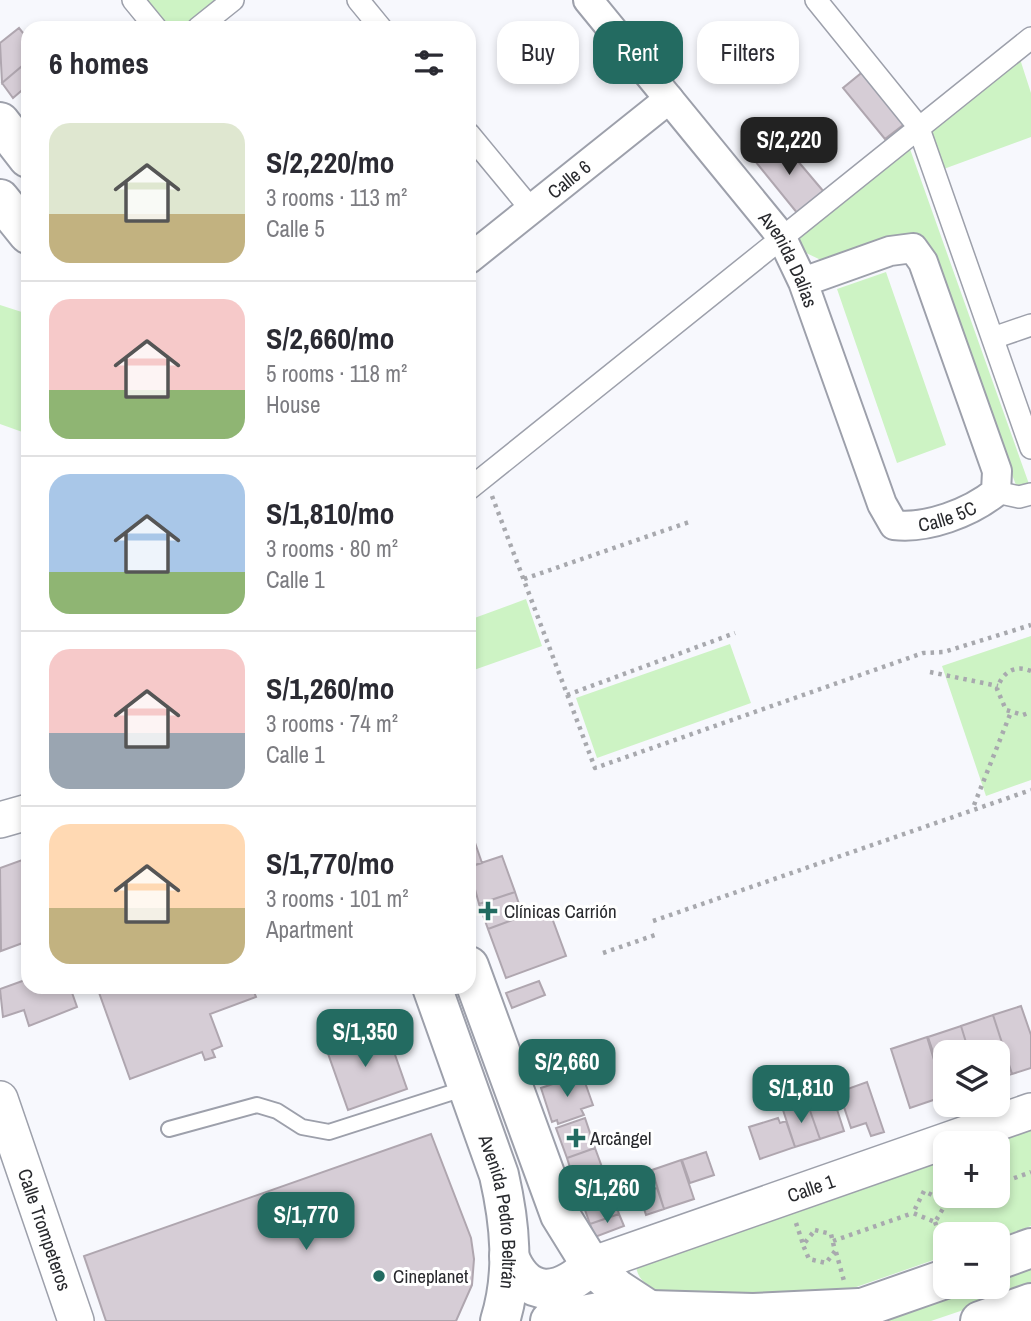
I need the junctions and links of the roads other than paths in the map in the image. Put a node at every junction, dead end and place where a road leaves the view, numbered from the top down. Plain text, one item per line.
1 (133, 0) edge
2 (233, 0) edge
3 (358, 0) edge
4 (588, 0) edge
5 (816, 0) edge
6 (150, 21) edge
7 (207, 21) edge
8 (376, 21) edge
9 (1031, 38) edge
10 (669, 99) junction
11 (0, 122) edge
12 (918, 126) junction
13 (476, 142) edge
14 (21, 149) edge
15 (0, 199) edge
16 (531, 209) junction
17 (21, 225) edge
18 (781, 236) junction
19 (476, 253) edge
20 (803, 282) junction
21 (1031, 325) edge
22 (993, 338) junction
23 (1031, 448) edge
24 (477, 482) edge
25 (996, 492) junction
26 (1031, 494) edge
27 (894, 525) joint
28 (21, 814) edge
29 (0, 820) edge
30 (476, 985) edge
31 (435, 994) edge
32 (468, 1087) junction
33 (0, 1099) edge
34 (1031, 1111) edge
35 (169, 1129) dead end
36 (1031, 1248) edge
37 (509, 1256) junction
38 (1010, 1256) edge
39 (591, 1265) junction
40 (933, 1281) edge
41 (853, 1297) junction
42 (1031, 1303) edge
43 (655, 1315) edge
44 (76, 1321) edge
45 (500, 1321) edge
46 (550, 1321) edge
47 (825, 1321) edge
48 (980, 1321) edge

1 - 6 street
2 - 7 street
3 - 8 street
4 - 10 street, Avenida Dalias
5 - 12 street
9 - 12 street
10 - 16 street, Calle 6
10 - 18 street, Avenida Dalias
11 - 14 main road
12 - 18 street
12 - 22 street
13 - 16 street
15 - 17 main road
16 - 19 street, Calle 6
18 - 20 street, Avenida Dalias
18 - 24 street
20 - 25 street
20 - 27 street, Avenida Dalias
21 - 22 street
22 - 23 street
25 - 26 street
25 - 27 street, Calle 5C
28 - 29 street
30 - 39 main road
31 - 32 main road, Avenida Pedro Beltrán
32 - 35 lane
32 - 37 main road, Avenida Pedro Beltrán
33 - 44 street, Calle Trompeteros
34 - 39 street, Calle 1
36 - 38 main road
37 - 39 main road
37 - 45 main road, Avenida Pedro Beltrán
39 - 43 main road
40 - 41 main road
41 - 43 main road
41 - 47 main road
42 - 48 main road
43 - 46 main road

